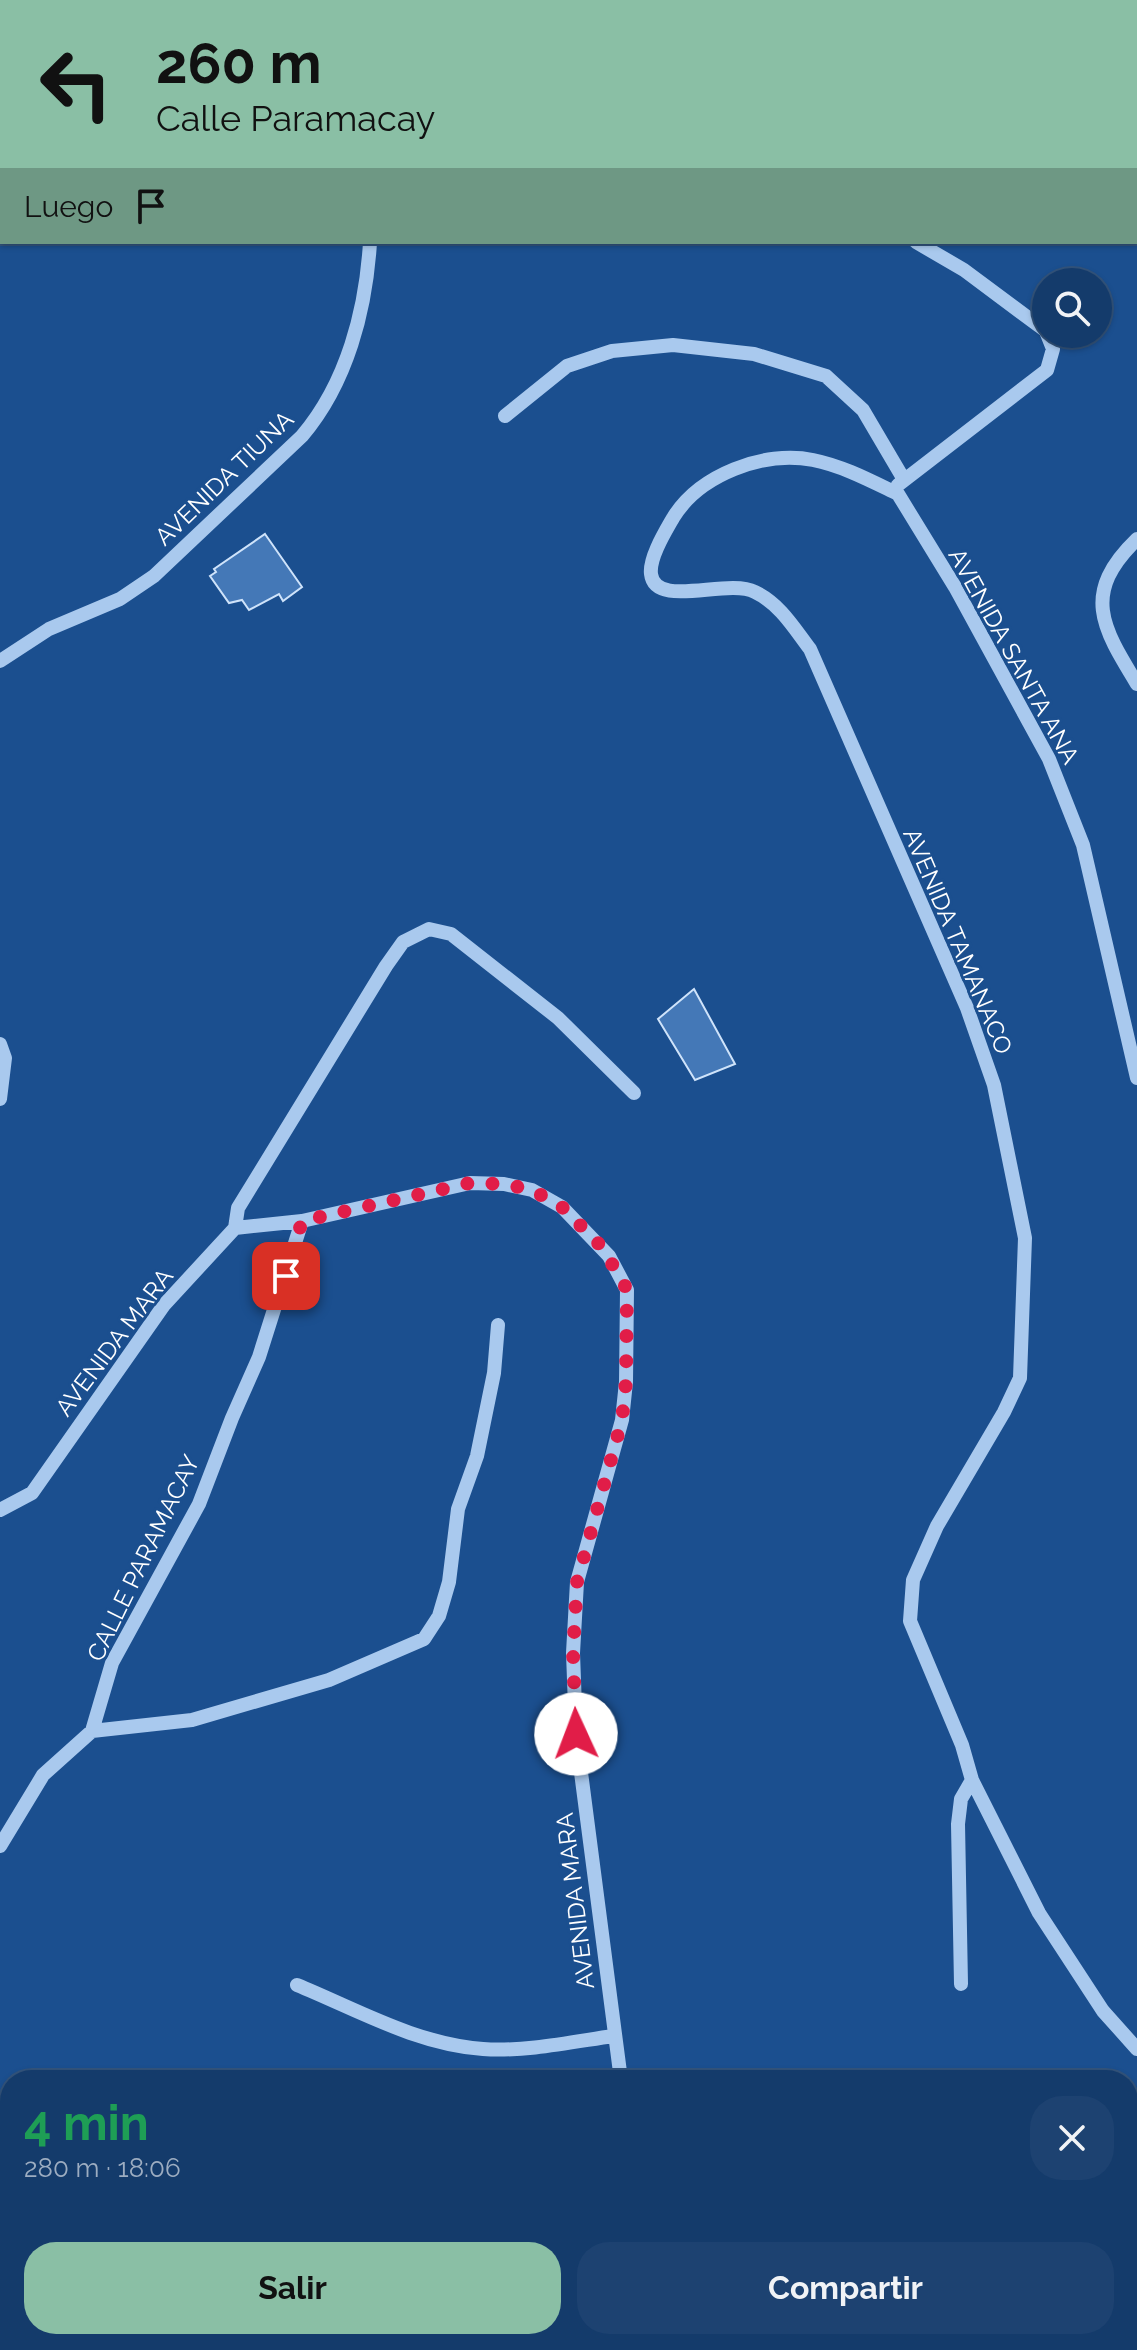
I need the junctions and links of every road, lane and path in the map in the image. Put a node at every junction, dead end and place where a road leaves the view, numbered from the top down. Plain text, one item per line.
1 (370, 244) edge
2 (919, 244) edge
3 (1032, 321) edge
4 (1053, 348) edge
5 (505, 416) dead end
6 (903, 478) junction
7 (898, 494) junction
8 (1137, 539) edge
9 (0, 661) edge
10 (1137, 684) edge
11 (0, 1044) edge
12 (1137, 1078) edge
13 (634, 1093) dead end
14 (0, 1099) edge
15 (302, 1221) junction
16 (235, 1228) junction
17 (498, 1325) dead end
18 (0, 1510) edge
19 (92, 1731) junction
20 (972, 1780) junction
21 (0, 1846) edge
22 (961, 1984) dead end
23 (297, 1985) dead end
24 (613, 2036) junction
25 (1137, 2049) edge
26 (619, 2070) edge

1 - 9 street, AVENIDA TIUNA
2 - 3 street
4 - 6 street
5 - 6 street
6 - 7 street
7 - 12 street, AVENIDA SANTA ANA
7 - 20 street, AVENIDA TAMANACO
8 - 10 street
11 - 14 street
13 - 16 street
15 - 16 street, AVENIDA MARA
15 - 19 street, CALLE PARAMACAY
15 - 24 street, AVENIDA MARA
16 - 18 street, AVENIDA MARA
17 - 19 street
19 - 21 street
20 - 22 street
20 - 25 street, AVENIDA TAMANACO
23 - 24 street
24 - 26 street, AVENIDA MARA

